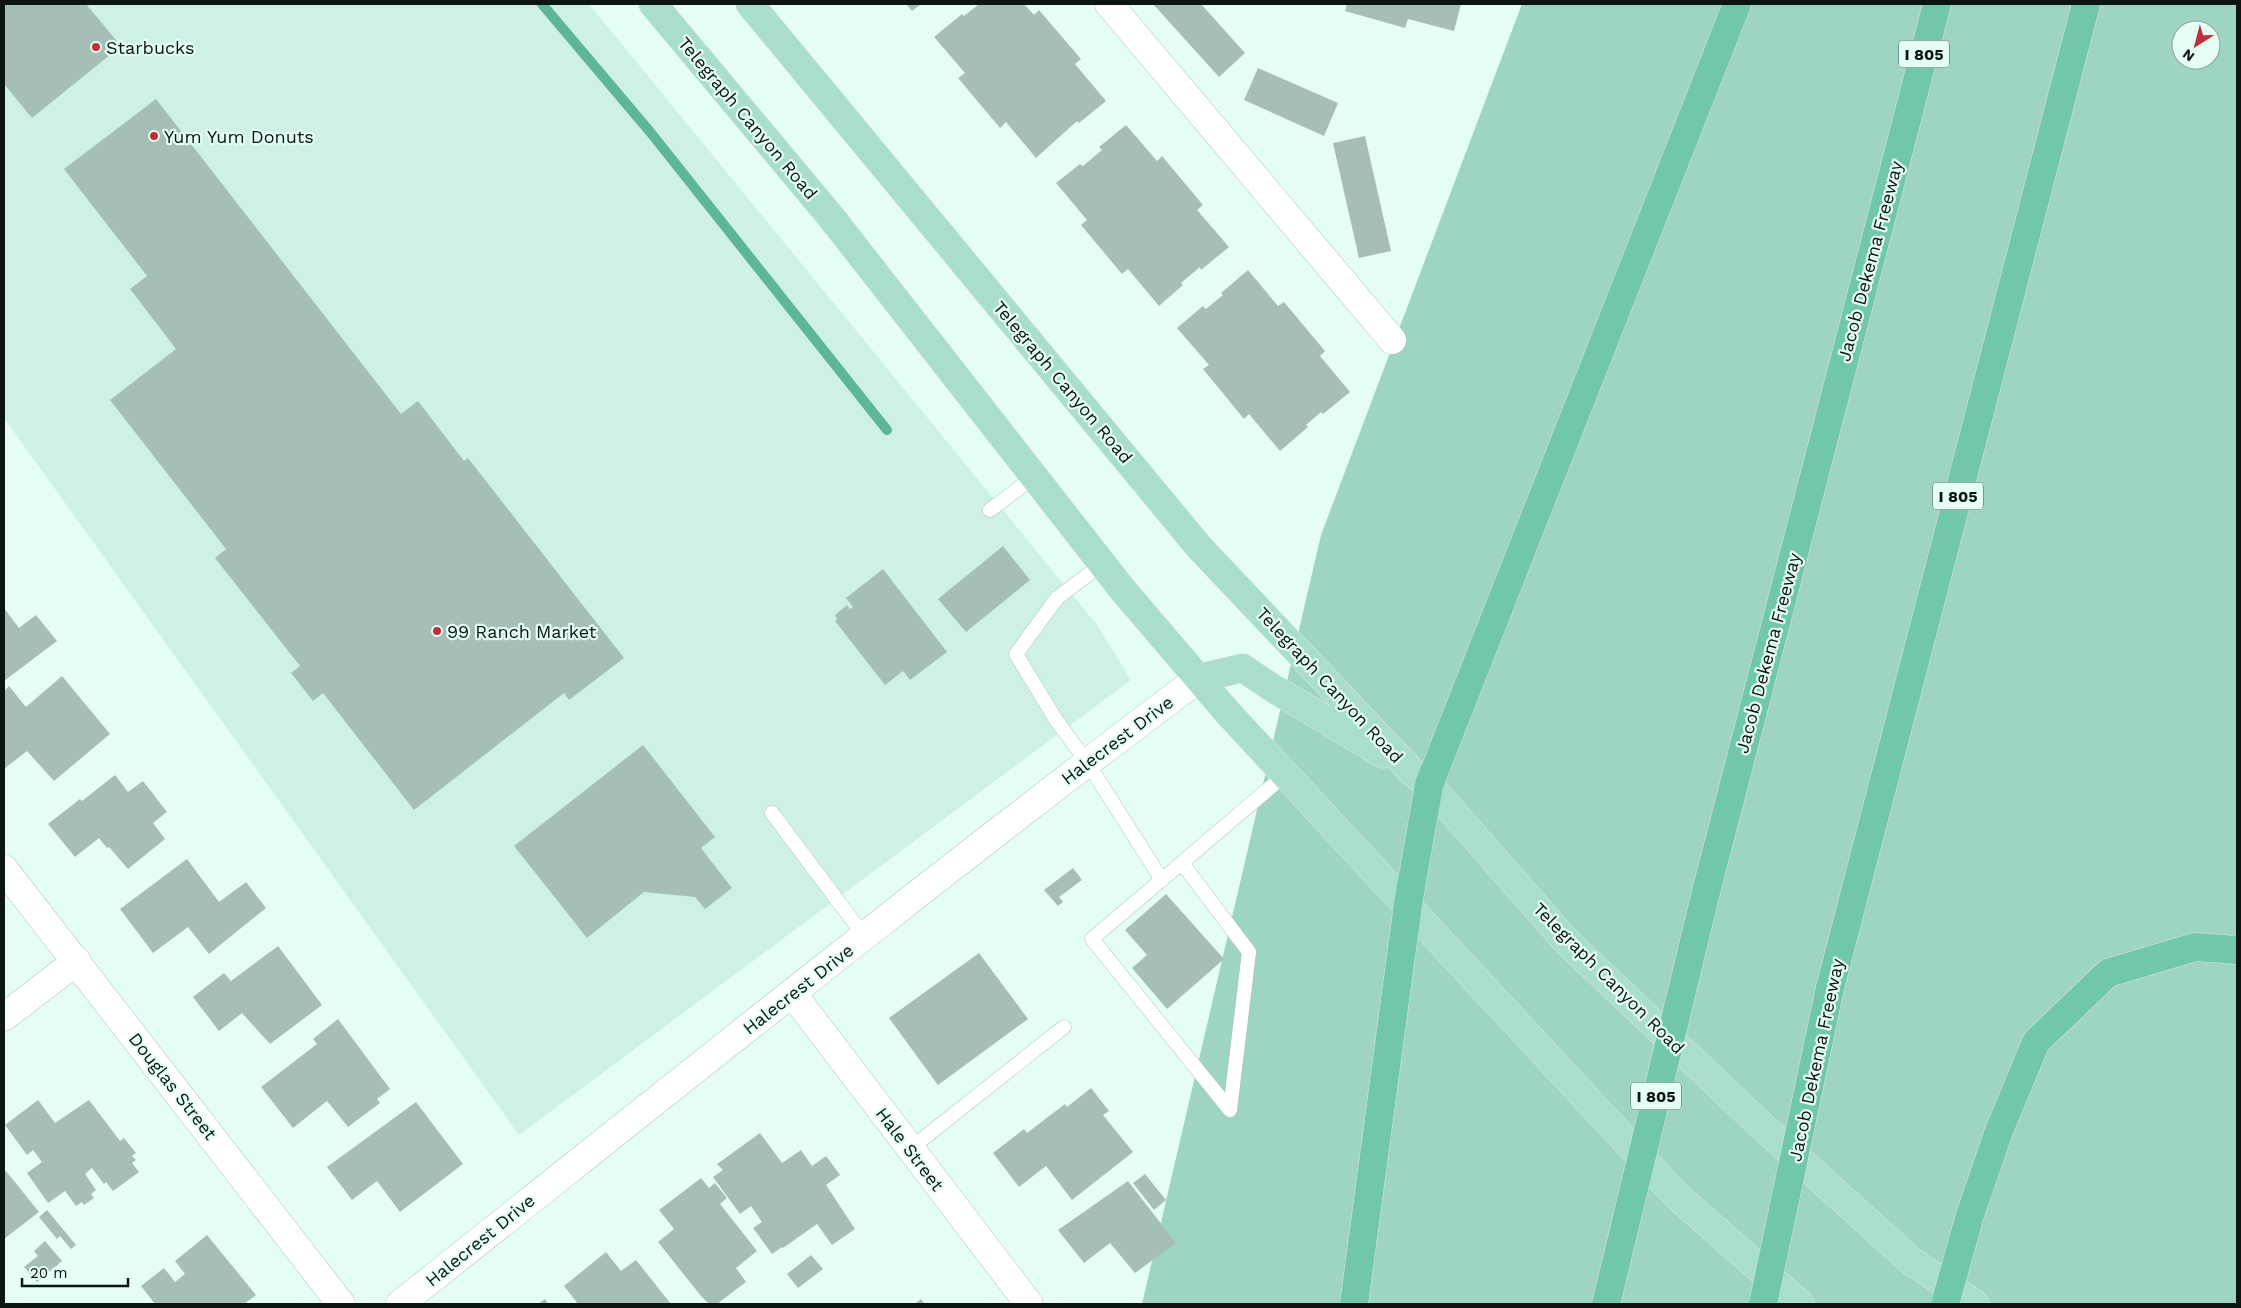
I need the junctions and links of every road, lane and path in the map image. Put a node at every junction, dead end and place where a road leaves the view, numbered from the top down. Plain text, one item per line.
1 (653, 4) edge
2 (750, 4) edge
3 (1109, 4) edge
4 (1737, 4) edge
5 (1937, 4) edge
6 (2086, 4) edge
7 (1392, 340) dead end
8 (1034, 477) junction
9 (990, 510) dead end
10 (1102, 564) junction
11 (1199, 678) junction
12 (1088, 762) junction
13 (1285, 774) junction
14 (1421, 778) junction
15 (772, 813) dead end
16 (1182, 863) junction
17 (4, 868) edge
18 (1162, 880) junction
19 (1408, 904) junction
20 (865, 937) junction
21 (2237, 950) edge
22 (77, 961) junction
23 (792, 993) junction
24 (4, 1017) edge
25 (1064, 1027) dead end
26 (910, 1148) junction
27 (341, 1304) edge
28 (400, 1304) edge
29 (1029, 1304) edge
30 (1354, 1304) edge
31 (1606, 1304) edge
32 (1763, 1304) edge
33 (1800, 1304) edge
34 (1945, 1304) edge
35 (1975, 1304) edge

1 - 8 main road, Telegraph Canyon Road
2 - 14 main road, Telegraph Canyon Road
3 - 7 street
4 - 14 highway
5 - 31 highway, Jacob Dekema Freeway / I 805, bridge
6 - 32 highway, Jacob Dekema Freeway / I 805, bridge
8 - 9 lane
8 - 10 main road, Telegraph Canyon Road
10 - 11 main road, Telegraph Canyon Road
10 - 12 lane
11 - 12 street, Halecrest Drive
11 - 13 main road, Telegraph Canyon Road
11 - 14 main road
12 - 18 lane
12 - 20 street, Halecrest Drive
13 - 16 lane
13 - 19 main road, Telegraph Canyon Road
14 - 19 highway
14 - 35 main road, Telegraph Canyon Road
15 - 20 lane
16 - 18 lane
16 - 18 lane
17 - 22 street, Douglas Street
19 - 30 highway
19 - 33 main road, Telegraph Canyon Road
20 - 23 street, Halecrest Drive
21 - 34 highway, bridge
22 - 24 street
22 - 27 street, Douglas Street
23 - 26 street, Hale Street
23 - 28 street, Halecrest Drive
25 - 26 lane
26 - 29 street, Hale Street

